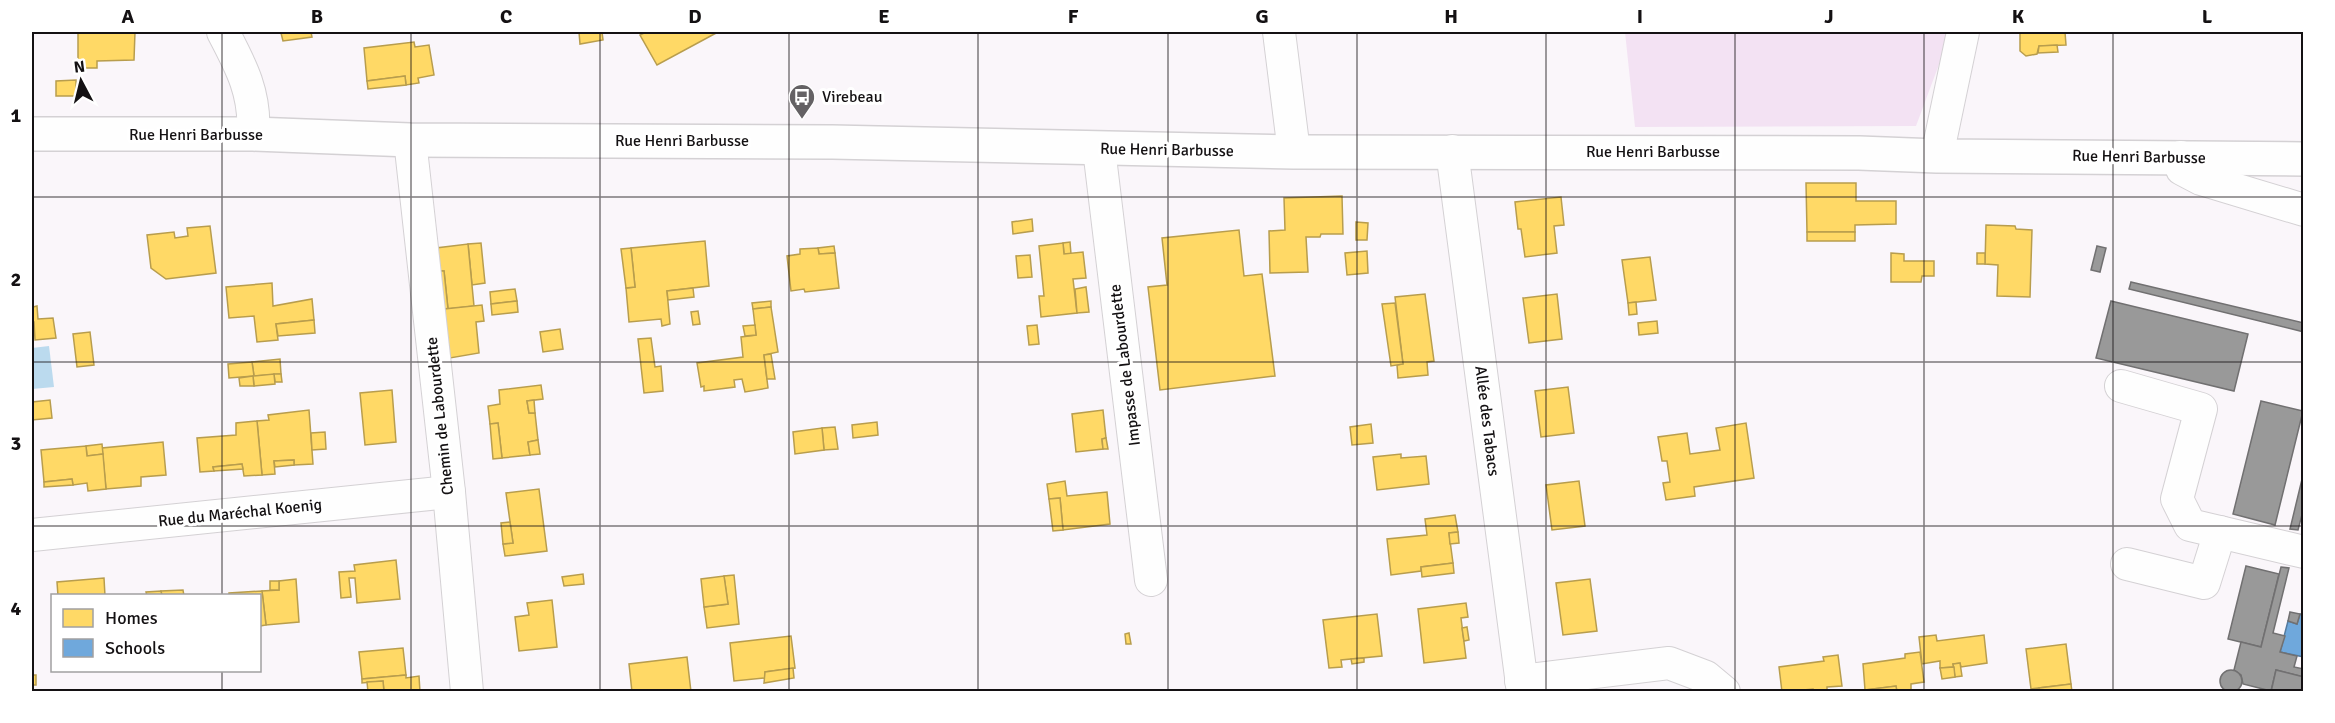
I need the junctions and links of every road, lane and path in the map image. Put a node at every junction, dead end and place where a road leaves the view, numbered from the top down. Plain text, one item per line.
1 (223, 32) edge
2 (1278, 32) edge
3 (1963, 32) edge
4 (32, 134) edge
5 (253, 134) junction
6 (410, 140) junction
7 (1099, 149) junction
8 (1452, 151) junction
9 (1293, 152) junction
10 (1937, 156) junction
11 (2181, 157) junction
12 (2304, 159) edge
13 (2304, 210) edge
14 (2121, 386) dead end
15 (448, 492) junction
16 (2220, 532) junction
17 (32, 535) edge
18 (2304, 552) edge
19 (2127, 564) dead end
20 (1151, 580) dead end
21 (1522, 686) edge
22 (467, 692) edge
23 (1724, 692) edge

1 - 5 street
2 - 9 street
3 - 10 street
4 - 5 main road, Rue Henri Barbusse
5 - 6 main road, Rue Henri Barbusse
6 - 7 main road, Rue Henri Barbusse
6 - 15 street, Chemin de Labourdette
7 - 9 main road, Rue Henri Barbusse
7 - 20 street, Impasse de Labourdette
8 - 9 main road, Rue Henri Barbusse
8 - 10 main road, Rue Henri Barbusse
8 - 21 street, Allée des Tabacs
10 - 11 main road, Rue Henri Barbusse
11 - 12 main road, Rue Henri Barbusse
11 - 13 street
14 - 16 street
15 - 17 street, Rue du Maréchal Koenig
15 - 22 street, Chemin de Labourdette
16 - 18 street
16 - 19 street
21 - 23 street

